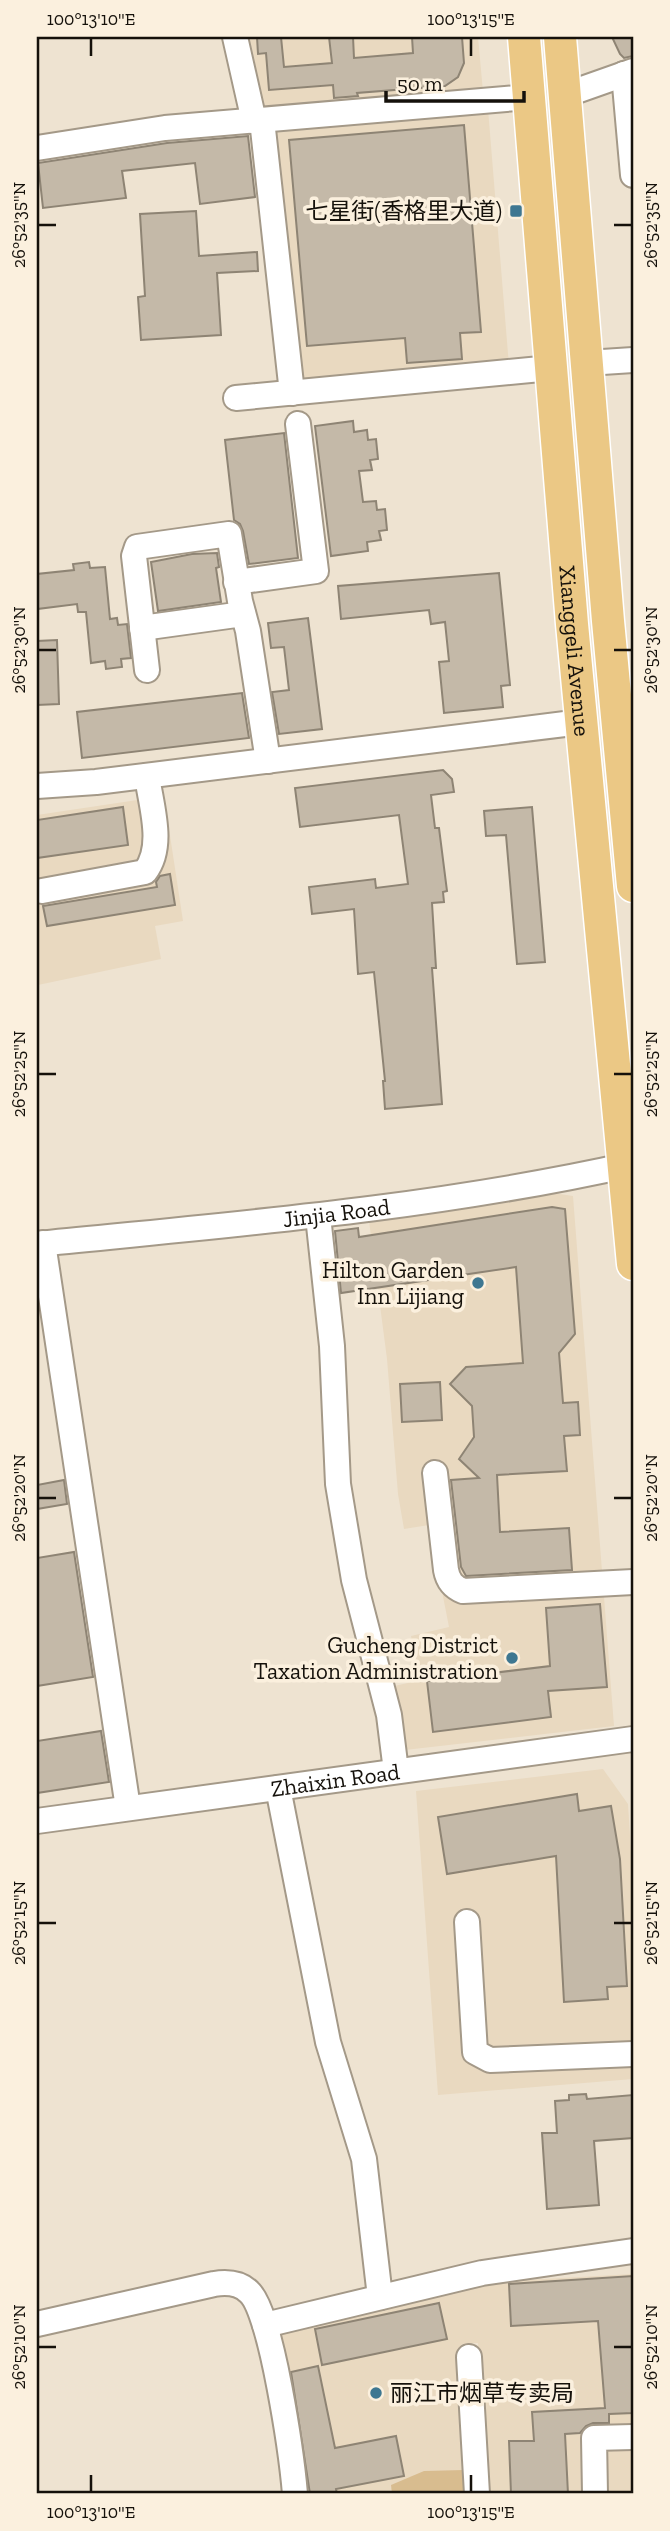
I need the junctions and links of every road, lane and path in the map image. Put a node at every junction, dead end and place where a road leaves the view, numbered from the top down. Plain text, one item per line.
1 (235, 37) edge
2 (524, 37) edge
3 (560, 37) edge
4 (629, 73) edge
5 (565, 95) junction
6 (529, 97) junction
7 (258, 120) junction
8 (37, 148) edge
9 (633, 173) edge
10 (633, 360) edge
11 (587, 363) junction
12 (551, 368) junction
13 (292, 393) junction
14 (236, 398) dead end
15 (298, 424) dead end
16 (236, 582) junction
17 (243, 614) junction
18 (142, 628) junction
19 (147, 670) dead end
20 (581, 722) junction
21 (268, 761) junction
22 (146, 776) junction
23 (37, 786) edge
24 (632, 851) edge
25 (633, 886) edge
26 (42, 891) dead end
27 (629, 1165) edge
28 (318, 1216) junction
29 (40, 1244) edge
30 (633, 1264) edge
31 (435, 1473) dead end
32 (633, 1581) edge
33 (633, 1739) edge
34 (396, 1771) junction
35 (278, 1788) junction
36 (128, 1808) junction
37 (37, 1821) edge
38 (467, 1922) dead end
39 (633, 2053) edge
40 (633, 2251) edge
41 (380, 2297) junction
42 (37, 2324) edge
43 (265, 2325) junction
44 (469, 2357) dead end
45 (633, 2437) edge
46 (295, 2494) edge
47 (477, 2494) edge
48 (595, 2494) edge

1 - 7 street
2 - 6 main road, Xianggeli Avenue
3 - 5 main road, Xianggeli Avenue
4 - 5 street
4 - 9 street
5 - 11 main road, Xianggeli Avenue
6 - 7 street
6 - 12 main road, Xianggeli Avenue
7 - 8 street
7 - 13 street
10 - 11 street
11 - 24 main road, Xianggeli Avenue
12 - 13 street
12 - 20 main road, Xianggeli Avenue
13 - 14 street
15 - 16 street
16 - 17 street
16 - 18 street
17 - 18 street
17 - 21 street
18 - 19 street
20 - 21 street
20 - 27 main road, Xianggeli Avenue
21 - 22 street
22 - 23 street
22 - 26 street
24 - 25 main road, Xianggeli Avenue
27 - 28 street, Jinjia Road
27 - 30 main road, Xianggeli Avenue
28 - 29 street, Jinjia Road
28 - 34 street
29 - 36 street
31 - 32 street
33 - 34 street, Zhaixin Road
34 - 35 street, Zhaixin Road
35 - 36 street, Zhaixin Road
35 - 41 street
36 - 37 street, Zhaixin Road
38 - 39 street
40 - 41 street
41 - 43 street
42 - 43 street
43 - 46 street
44 - 47 street
45 - 48 street

